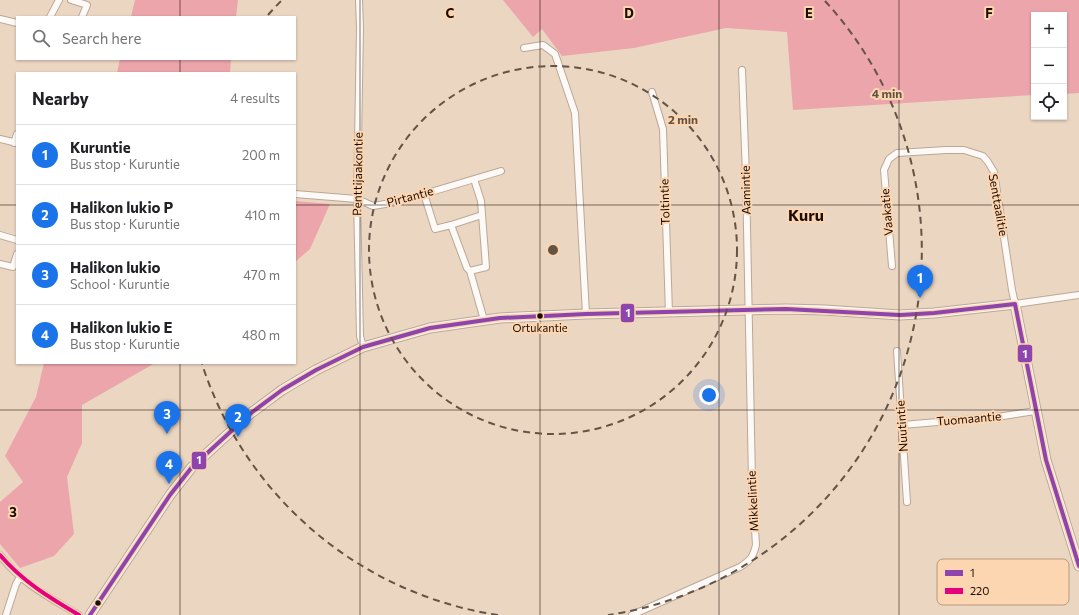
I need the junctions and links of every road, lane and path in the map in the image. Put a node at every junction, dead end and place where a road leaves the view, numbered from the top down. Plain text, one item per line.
1 (60, 0) edge
2 (71, 0) edge
3 (359, 0) edge
4 (51, 16) edge
5 (82, 16) edge
6 (0, 19) edge
7 (16, 23) edge
8 (524, 48) dead end
9 (742, 70) dead end
10 (652, 92) dead end
11 (0, 139) edge
12 (15, 143) edge
13 (889, 159) joint
14 (501, 171) dead end
15 (474, 179) junction
16 (296, 194) edge
17 (424, 194) junction
18 (357, 199) junction
19 (482, 215) junction
20 (451, 224) junction
21 (0, 234) edge
22 (16, 240) edge
23 (16, 257) edge
24 (0, 264) edge
25 (892, 266) dead end
26 (470, 271) junction
27 (1079, 294) edge
28 (1015, 304) junction
29 (748, 311) junction
30 (669, 313) junction
31 (586, 314) junction
32 (484, 320) junction
33 (363, 347) junction
34 (897, 351) dead end
35 (1035, 411) junction
36 (902, 425) junction
37 (907, 502) dead end
38 (0, 554) edge
39 (1079, 566) edge
40 (20, 577) junction
41 (6, 615) edge
42 (79, 615) edge
43 (90, 615) edge
44 (632, 615) edge

1 - 4 street
2 - 5 street
3 - 18 street, Penttijaakontie
6 - 7 street
8 - 31 street
9 - 29 street, Aamintie
10 - 30 street, Toltintie
11 - 12 street
13 - 25 street, Vaakatie
13 - 28 street, Senttaalitie
14 - 15 street, Pirtantie
15 - 17 street, Pirtantie
15 - 19 street
16 - 18 street, Pirtantie
17 - 18 street, Pirtantie
17 - 20 street
18 - 33 street, Penttijaakontie
19 - 20 street
19 - 26 street
20 - 26 street
21 - 22 street
23 - 24 street
26 - 32 street
27 - 28 street
28 - 29 street
28 - 35 street
29 - 30 street
29 - 44 street, Mikkelintie
30 - 31 street
31 - 32 street
32 - 33 street
33 - 43 street
34 - 36 street, Nuutintie
35 - 36 street, Tuomaantie
35 - 39 street
36 - 37 street, Nuutintie
38 - 40 street
40 - 41 street
40 - 42 street

